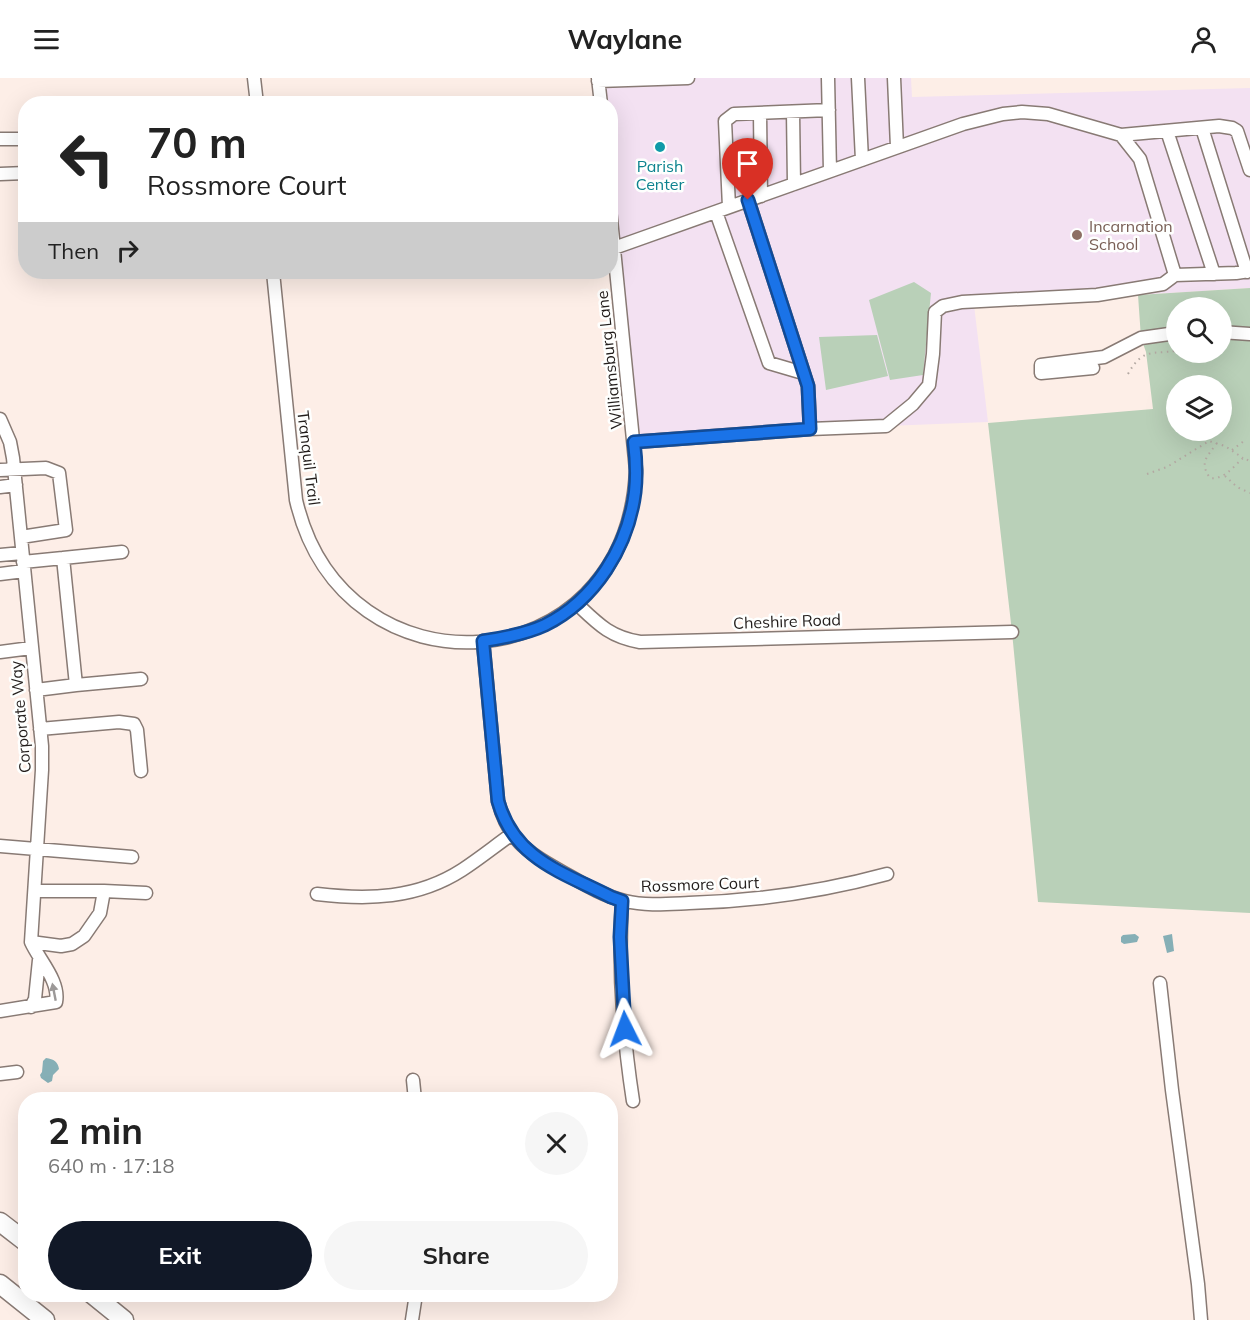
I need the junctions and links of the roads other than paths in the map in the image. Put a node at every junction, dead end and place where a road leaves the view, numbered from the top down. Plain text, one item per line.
1 (254, 78) edge
2 (688, 78) edge
3 (828, 78) edge
4 (858, 78) edge
5 (894, 78) edge
6 (629, 79) edge
7 (598, 80) edge
8 (256, 96) edge
9 (600, 96) edge
10 (829, 110) junction
11 (793, 112) junction
12 (760, 113) junction
13 (1202, 128) junction
14 (1167, 131) junction
15 (1121, 135) junction
16 (0, 139) edge
17 (18, 139) edge
18 (897, 147) junction
19 (862, 160) junction
20 (1250, 170) edge
21 (830, 171) junction
22 (18, 173) edge
23 (0, 174) edge
24 (794, 184) junction
25 (761, 196) junction
26 (748, 200) junction
27 (729, 207) junction
28 (716, 212) junction
29 (618, 247) edge
30 (1248, 271) edge
31 (1214, 274) junction
32 (1175, 275) junction
33 (274, 279) edge
34 (617, 279) edge
35 (1232, 333) edge
36 (1166, 334) edge
37 (1250, 334) edge
38 (1093, 368) dead end
39 (803, 373) junction
40 (0, 419) edge
41 (810, 429) junction
42 (634, 442) junction
43 (14, 469) junction
44 (0, 470) edge
45 (16, 485) junction
46 (0, 487) edge
47 (21, 537) junction
48 (122, 552) dead end
49 (0, 555) edge
50 (63, 558) junction
51 (23, 562) junction
52 (0, 574) edge
53 (577, 604) junction
54 (1012, 632) dead end
55 (483, 641) junction
56 (31, 648) junction
57 (0, 652) edge
58 (141, 679) dead end
59 (76, 686) junction
60 (36, 690) junction
61 (40, 729) junction
62 (141, 771) dead end
63 (512, 834) junction
64 (0, 846) edge
65 (37, 850) junction
66 (132, 857) dead end
67 (887, 874) dead end
68 (35, 891) junction
69 (104, 891) junction
70 (146, 893) dead end
71 (317, 894) dead end
72 (622, 901) junction
73 (31, 942) junction
74 (39, 960) junction
75 (1160, 983) dead end
76 (31, 1007) junction
77 (0, 1011) edge
78 (17, 1071) dead end
79 (0, 1074) edge
80 (413, 1080) dead end
81 (414, 1092) edge
82 (633, 1101) dead end
83 (1, 1222) edge
84 (18, 1236) edge
85 (0, 1284) edge
86 (0, 1298) edge
87 (18, 1298) edge
88 (22, 1302) edge
89 (102, 1302) edge
90 (415, 1302) edge
91 (38, 1320) edge
92 (45, 1320) edge
93 (124, 1320) edge
94 (412, 1320) edge
95 (1201, 1320) edge

1 - 8 street
2 - 6 street
3 - 10 street
4 - 19 street
5 - 18 street
6 - 7 street
7 - 9 street
10 - 11 street
10 - 21 street
11 - 12 street
11 - 24 street
12 - 25 street
12 - 27 street
13 - 14 street
13 - 20 street
13 - 30 street
14 - 15 street
14 - 31 street
15 - 18 street
15 - 32 street
16 - 17 street
18 - 19 street
19 - 21 street
21 - 24 street
22 - 23 street
24 - 25 street
25 - 26 street
26 - 27 street
26 - 39 street
27 - 28 street
28 - 29 street
28 - 39 street
30 - 31 street
31 - 32 street
32 - 41 street
33 - 55 street, Tranquil Trail
34 - 42 street, Williamsburg Lane
35 - 37 street
36 - 38 street
39 - 41 street
40 - 43 street, Corporate Way
41 - 42 street
42 - 53 street, Williamsburg Lane
43 - 44 street
43 - 45 street, Corporate Way
43 - 47 street
45 - 46 street
45 - 47 street, Corporate Way
47 - 51 street, Corporate Way
48 - 50 street
49 - 51 street
50 - 51 street
50 - 59 street
51 - 52 street
51 - 56 street, Corporate Way
53 - 54 street, Cheshire Road
53 - 55 street, Williamsburg Lane
55 - 63 street, Rossmore Court
56 - 57 street
56 - 60 street, Corporate Way
58 - 59 street
59 - 60 street
60 - 61 street, Corporate Way
61 - 62 street
61 - 65 street, Corporate Way
63 - 71 street
63 - 72 street, Rossmore Court
64 - 65 street
65 - 66 street
65 - 68 street, Corporate Way
67 - 72 street, Rossmore Court
68 - 69 street
68 - 73 street, Corporate Way
69 - 70 street
69 - 73 street
72 - 82 street
73 - 74 street
74 - 76 street
76 -> 74 street
75 - 95 street
76 - 77 street
78 - 79 street
80 - 81 street
83 - 84 highway
85 - 87 highway
86 - 91 highway
88 - 92 highway
89 - 93 highway
90 - 94 street

